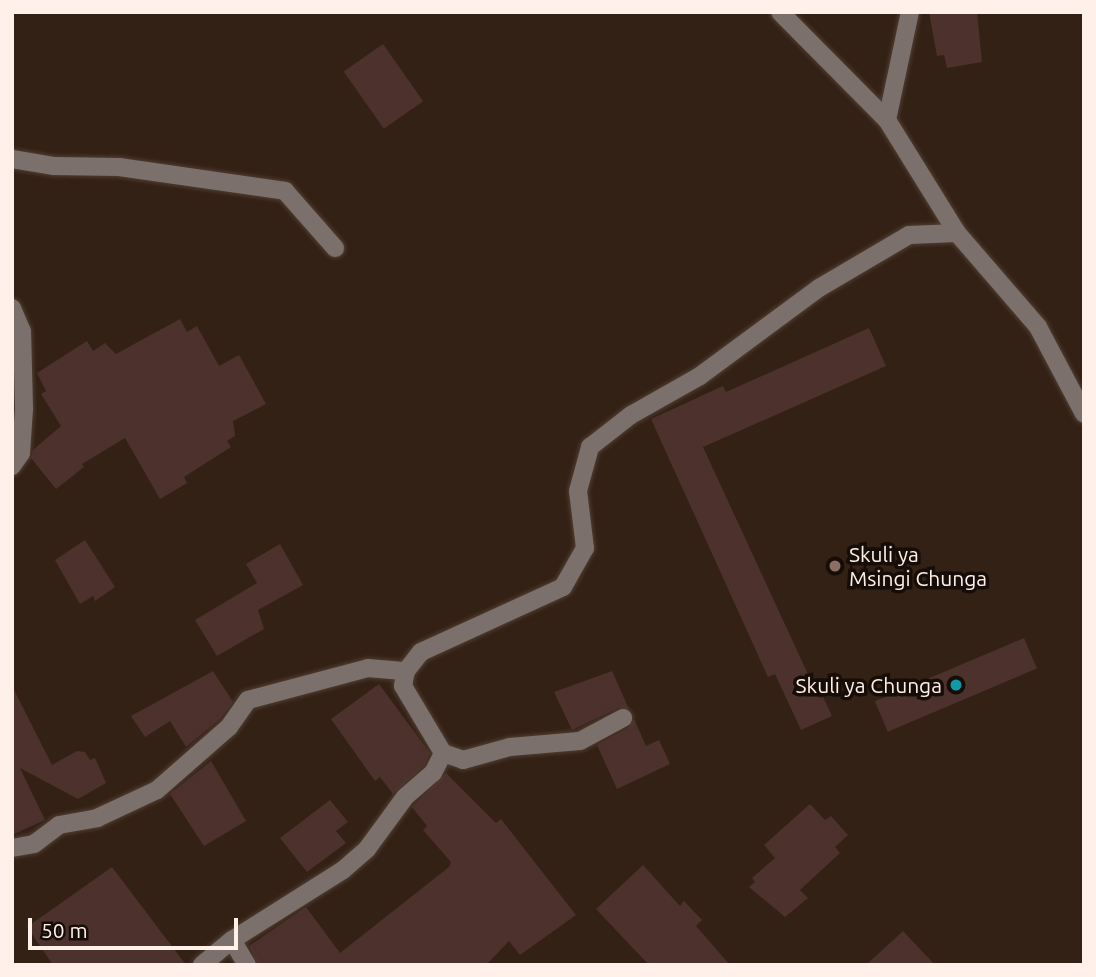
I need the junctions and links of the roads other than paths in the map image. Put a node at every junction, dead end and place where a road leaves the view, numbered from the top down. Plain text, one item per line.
1 (780, 12) edge
2 (910, 12) edge
3 (887, 120) junction
4 (12, 159) edge
5 (957, 233) junction
6 (335, 248) dead end
7 (12, 308) edge
8 (1084, 414) edge
9 (12, 466) edge
10 (406, 671) junction
11 (622, 719) dead end
12 (443, 753) junction
13 (12, 848) edge
14 (232, 940) junction
15 (202, 965) edge
16 (247, 965) edge

1 - 3 street
2 - 3 street
3 - 5 street
4 - 6 street
5 - 8 street
5 - 10 street
7 - 9 street
10 - 12 street
10 - 13 street
11 - 12 street
12 - 14 street
14 - 15 street
14 - 16 street

